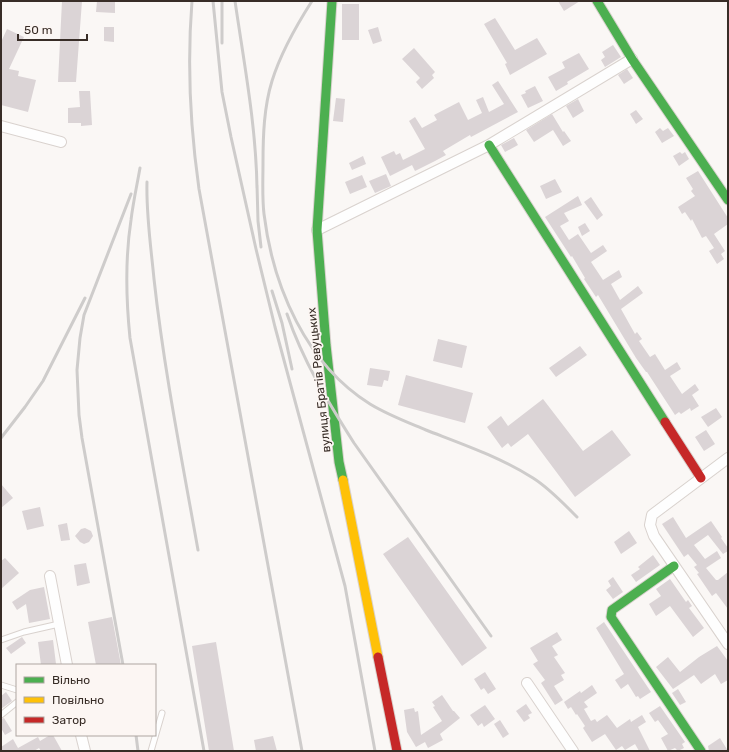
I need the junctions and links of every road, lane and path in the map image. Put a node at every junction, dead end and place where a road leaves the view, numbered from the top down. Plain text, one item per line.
1 (332, 1) edge
2 (597, 1) edge
3 (632, 59) junction
4 (1, 126) edge
5 (61, 142) dead end
6 (489, 145) junction
7 (728, 200) edge
8 (317, 230) junction
9 (728, 458) edge
10 (701, 478) junction
11 (674, 566) junction
12 (50, 576) dead end
13 (59, 624) junction
14 (1, 640) edge
15 (728, 644) edge
16 (67, 664) edge
17 (527, 683) dead end
18 (1, 685) edge
19 (16, 690) edge
20 (16, 703) edge
21 (162, 713) dead end
22 (1, 715) edge
23 (156, 734) edge
24 (81, 736) edge
25 (155, 736) edge
26 (85, 751) edge
27 (151, 751) edge
28 (397, 751) edge
29 (574, 751) edge
30 (701, 751) edge

1 - 8 street, вулиця Братів Ревуцьких
2 - 3 street
3 - 6 street
3 - 7 street
4 - 5 street
6 - 8 street
6 - 10 street
8 - 28 street, вулиця Братів Ревуцьких
9 - 10 street
10 - 11 street
11 - 15 street
11 - 30 street
12 - 13 street
13 - 14 lane
13 - 16 street
17 - 29 street
18 - 19 lane
20 - 22 lane
21 - 23 lane
24 - 26 street
25 - 27 lane

